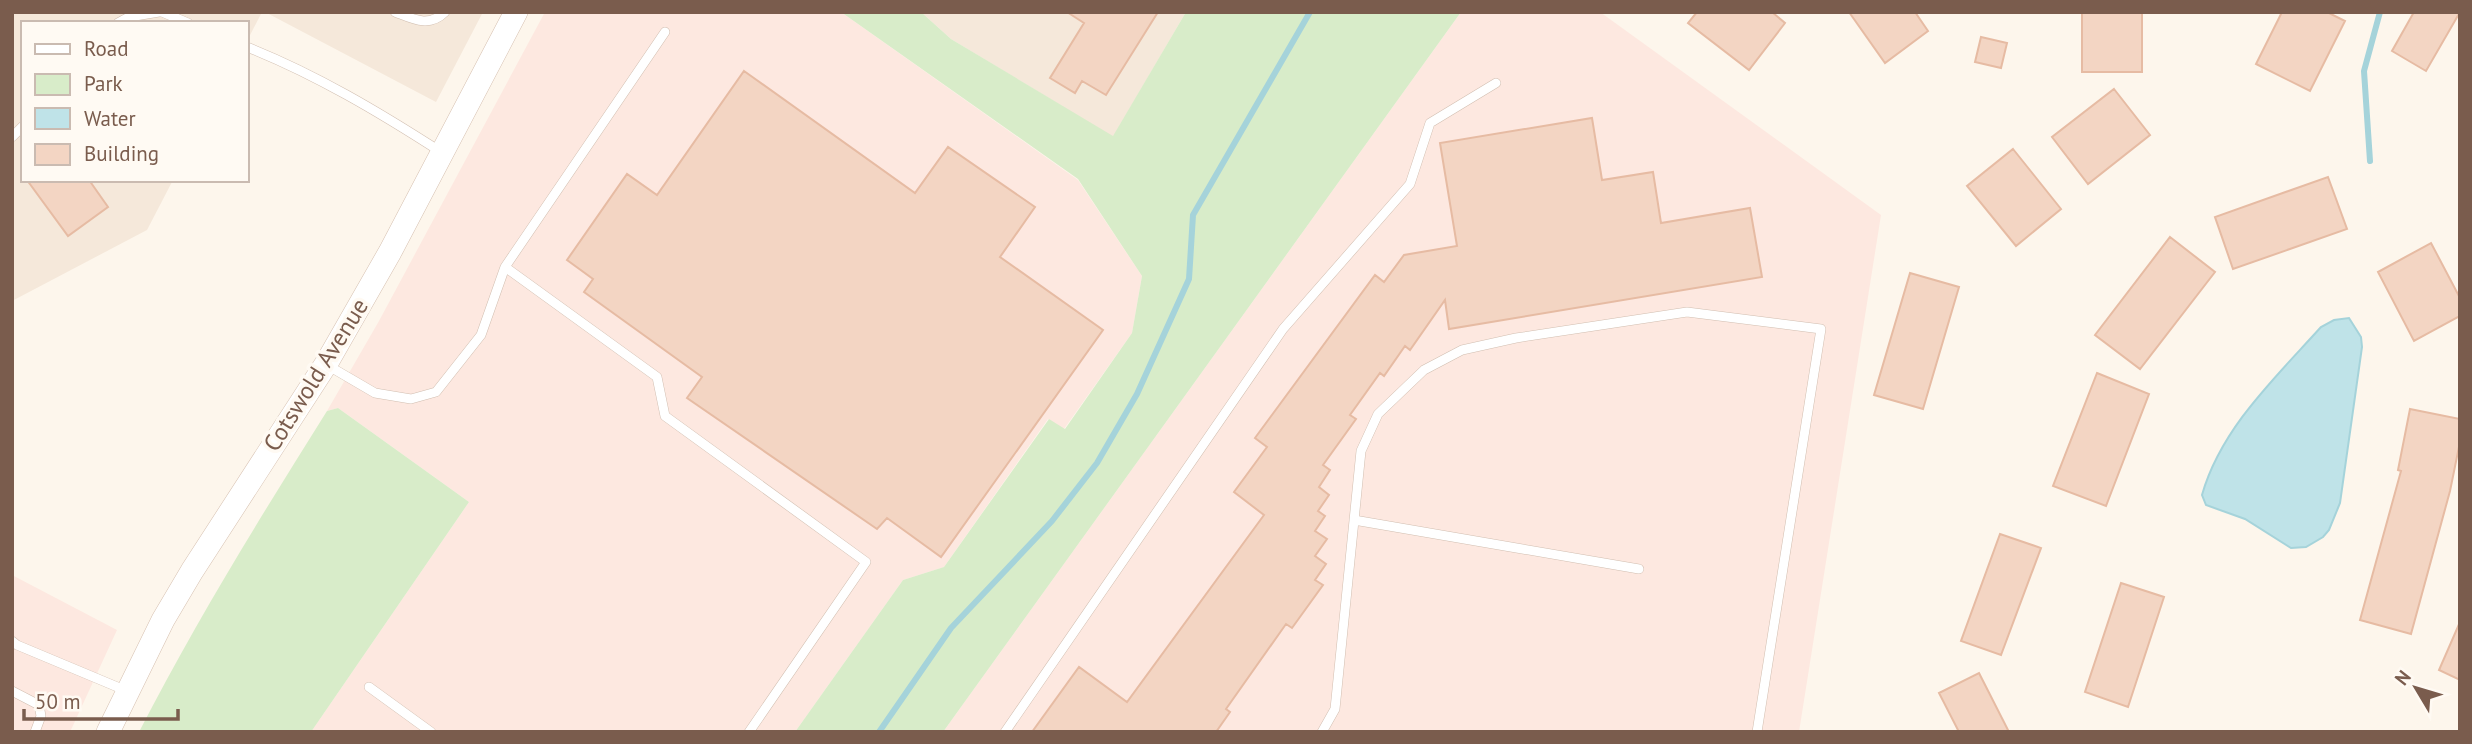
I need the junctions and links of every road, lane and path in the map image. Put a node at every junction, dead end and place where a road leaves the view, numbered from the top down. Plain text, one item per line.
1 (161, 12) edge
2 (395, 12) edge
3 (445, 12) edge
4 (516, 12) edge
5 (122, 21) edge
6 (183, 21) edge
7 (665, 32) dead end
8 (248, 47) edge
9 (1496, 83) dead end
10 (442, 153) junction
11 (505, 267) junction
12 (326, 364) junction
13 (1354, 520) junction
14 (1639, 569) dead end
15 (14, 646) edge
16 (369, 687) dead end
17 (12, 691) edge
18 (127, 691) junction
19 (34, 732) edge
20 (108, 732) edge
21 (431, 732) edge
22 (749, 732) edge
23 (1005, 732) edge
24 (1322, 732) edge
25 (1757, 732) edge

1 - 5 lane
1 - 6 lane
2 - 3 lane
4 - 10 street, Cotswold Avenue
7 - 11 lane
8 - 10 lane
9 - 23 lane
10 - 12 street, Cotswold Avenue
11 - 12 lane
11 - 22 lane
12 - 18 street, Cotswold Avenue
13 - 14 lane
13 - 24 lane
13 - 25 lane
15 - 18 lane
16 - 21 lane
17 - 19 lane
18 - 20 street, Cotswold Avenue

